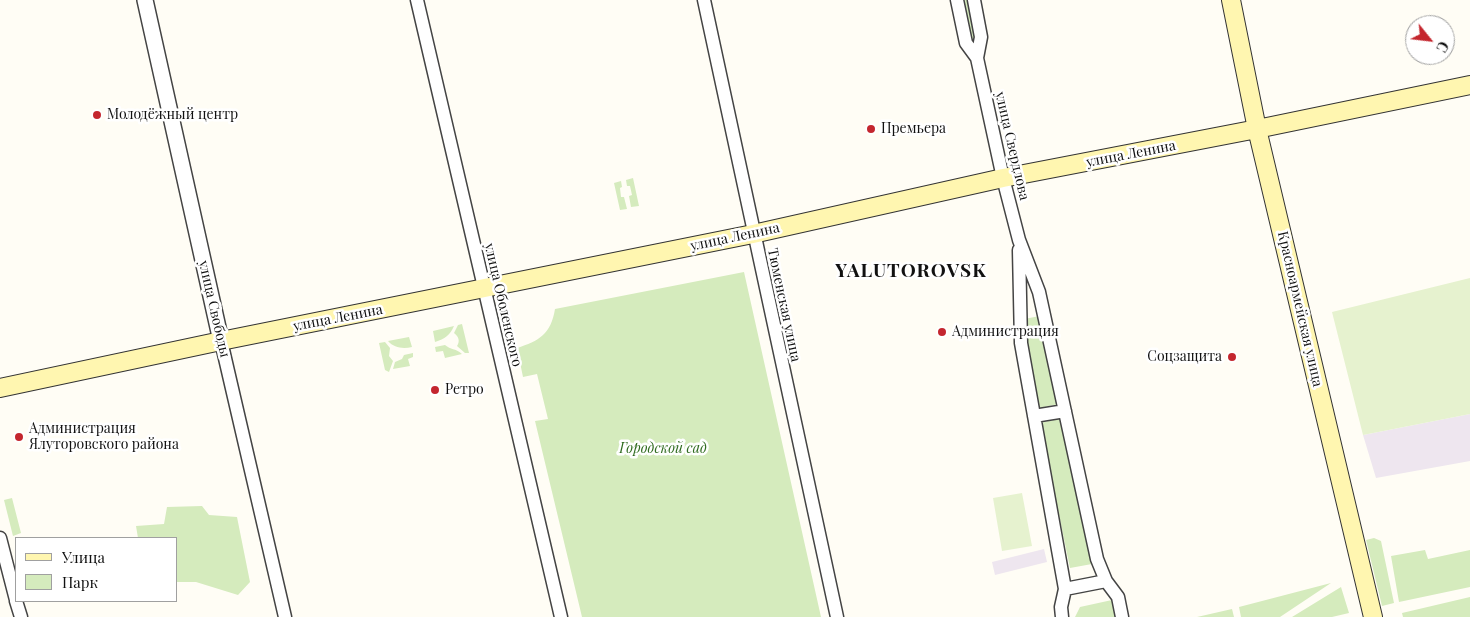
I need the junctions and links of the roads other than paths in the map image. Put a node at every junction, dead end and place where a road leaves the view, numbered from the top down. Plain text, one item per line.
1 (145, 0) edge
2 (417, 0) edge
3 (704, 0) edge
4 (957, 0) edge
5 (974, 0) edge
6 (1230, 0) edge
7 (977, 58) junction
8 (1470, 85) edge
9 (1257, 129) junction
10 (1003, 178) junction
11 (753, 234) junction
12 (1019, 240) junction
13 (483, 288) junction
14 (221, 341) junction
15 (0, 388) edge
16 (1065, 411) junction
17 (1034, 416) junction
18 (0, 538) edge
19 (1106, 580) junction
20 (1065, 589) junction
21 (15, 597) edge
22 (16, 602) edge
23 (21, 617) edge
24 (285, 617) edge
25 (561, 617) edge
26 (837, 617) edge
27 (1062, 617) edge
28 (1122, 617) edge
29 (1373, 617) edge

1 - 14 street, улица Свободы
2 - 13 street, улица Оболенского
3 - 11 street, Тюменская улица
4 - 7 street, улица Свердлова
5 - 7 street, улица Свердлова
6 - 9 main road, Красноармейская улица
7 - 10 street, улица Свердлова
8 - 9 main road, улица Ленина
9 - 10 main road, улица Ленина
9 - 29 main road, Красноармейская улица
10 - 11 main road, улица Ленина
10 - 12 street, улица Свердлова
11 - 13 main road, улица Ленина
11 - 26 street, Тюменская улица
12 - 16 street, улица Свердлова
12 - 17 street, улица Свердлова
13 - 14 main road, улица Ленина
13 - 25 street, улица Оболенского
14 - 15 main road, улица Ленина
14 - 24 street, улица Свободы
16 - 17 street
16 - 19 street, улица Свердлова
17 - 20 street, улица Свердлова
18 - 21 street
19 - 20 street
19 - 28 street, улица Свердлова
20 - 27 street, улица Свердлова
22 - 23 street

